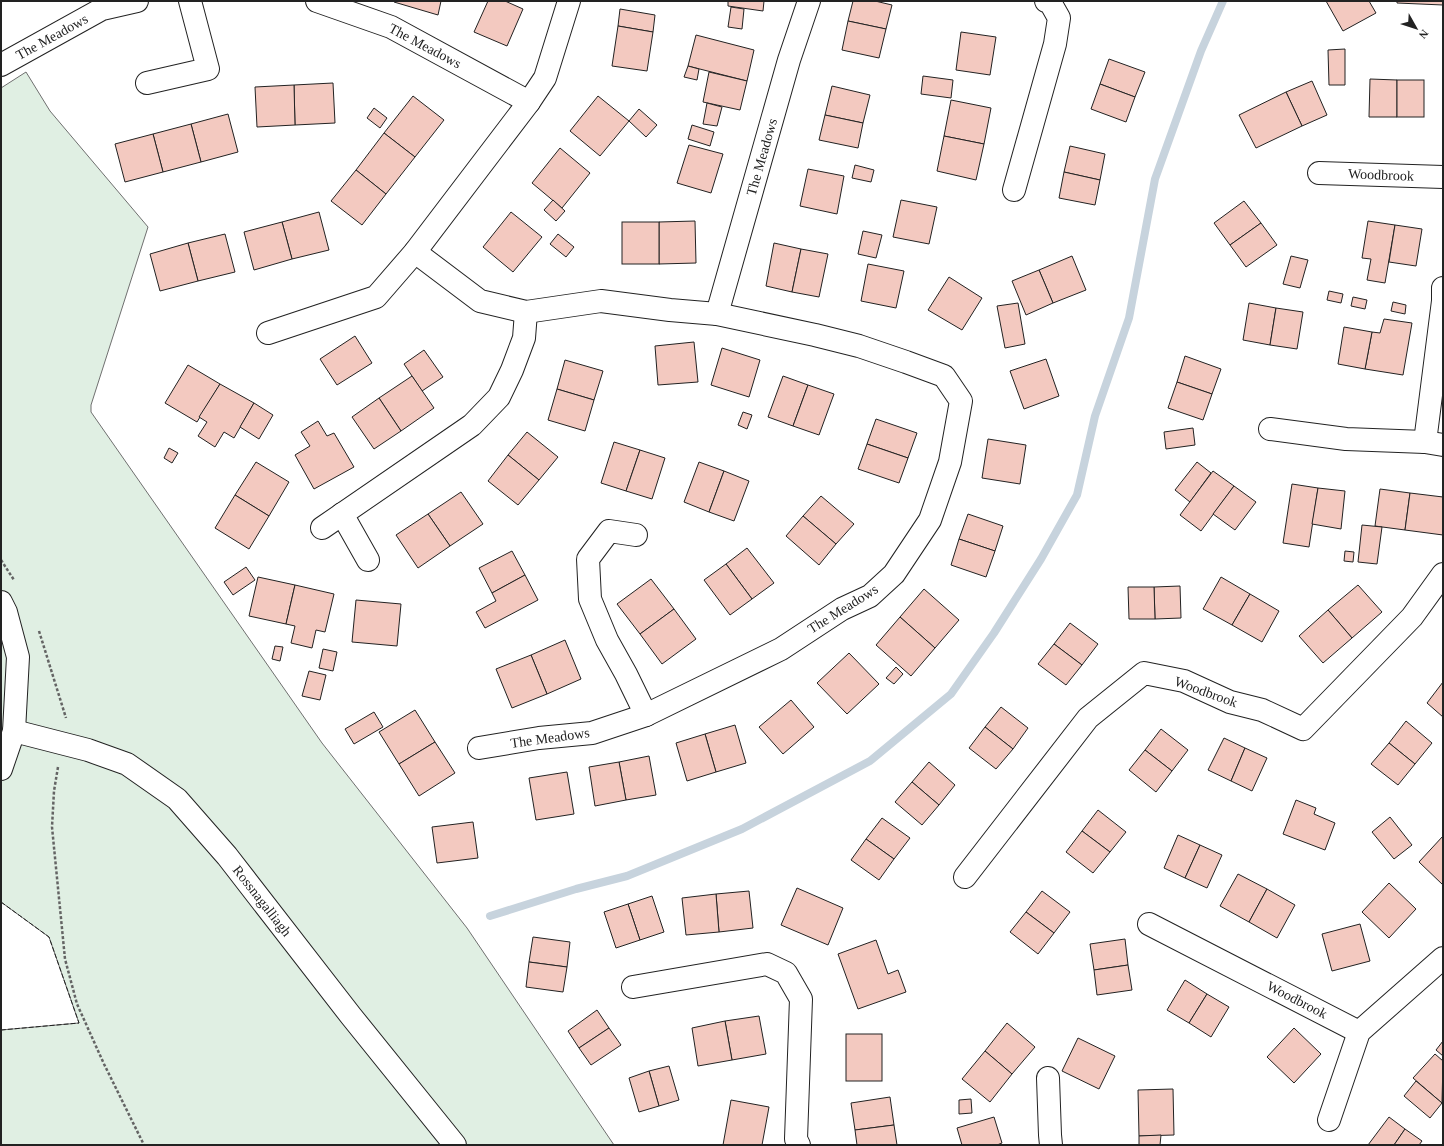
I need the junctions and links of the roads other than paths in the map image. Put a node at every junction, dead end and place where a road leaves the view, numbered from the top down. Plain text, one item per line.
1 (137, 1) edge
2 (190, 1) edge
3 (319, 1) edge
4 (569, 1) edge
5 (809, 1) edge
6 (1046, 1) edge
7 (101, 5) edge
8 (1, 66) edge
9 (147, 84) dead end
10 (529, 102) junction
11 (1319, 173) dead end
12 (1443, 177) edge
13 (1014, 190) dead end
14 (415, 252) junction
15 (1443, 288) edge
16 (526, 312) junction
17 (717, 314) junction
18 (268, 333) dead end
19 (1270, 430) dead end
20 (1434, 444) edge
21 (342, 514) junction
22 (322, 528) dead end
23 (636, 535) dead end
24 (368, 560) dead end
25 (1443, 574) edge
26 (1, 602) edge
27 (646, 716) junction
28 (14, 731) junction
29 (479, 748) dead end
30 (1, 769) edge
31 (965, 877) dead end
32 (1149, 924) dead end
33 (1443, 958) edge
34 (633, 988) dead end
35 (1359, 1032) junction
36 (1048, 1078) dead end
37 (1329, 1120) dead end
38 (455, 1145) edge
39 (799, 1145) edge
40 (1052, 1145) edge

1 - 7 street, The Meadows
2 - 9 street
3 - 10 street, The Meadows
4 - 10 street
5 - 17 street, The Meadows
6 - 13 street
7 - 8 street, The Meadows
10 - 14 street
11 - 12 street, Woodbrook
14 - 16 street, The Meadows
14 - 18 street
15 - 20 street
16 - 17 street, The Meadows
16 - 21 street
17 - 27 street, The Meadows
19 - 20 street
21 - 22 street
21 - 24 street
23 - 27 street
25 - 31 street, Woodbrook
26 - 28 street
27 - 29 street, The Meadows
28 - 30 street
28 - 38 street, Rossnagalliagh
32 - 35 street, Woodbrook
33 - 35 street
34 - 39 street
35 - 37 street
36 - 40 street

